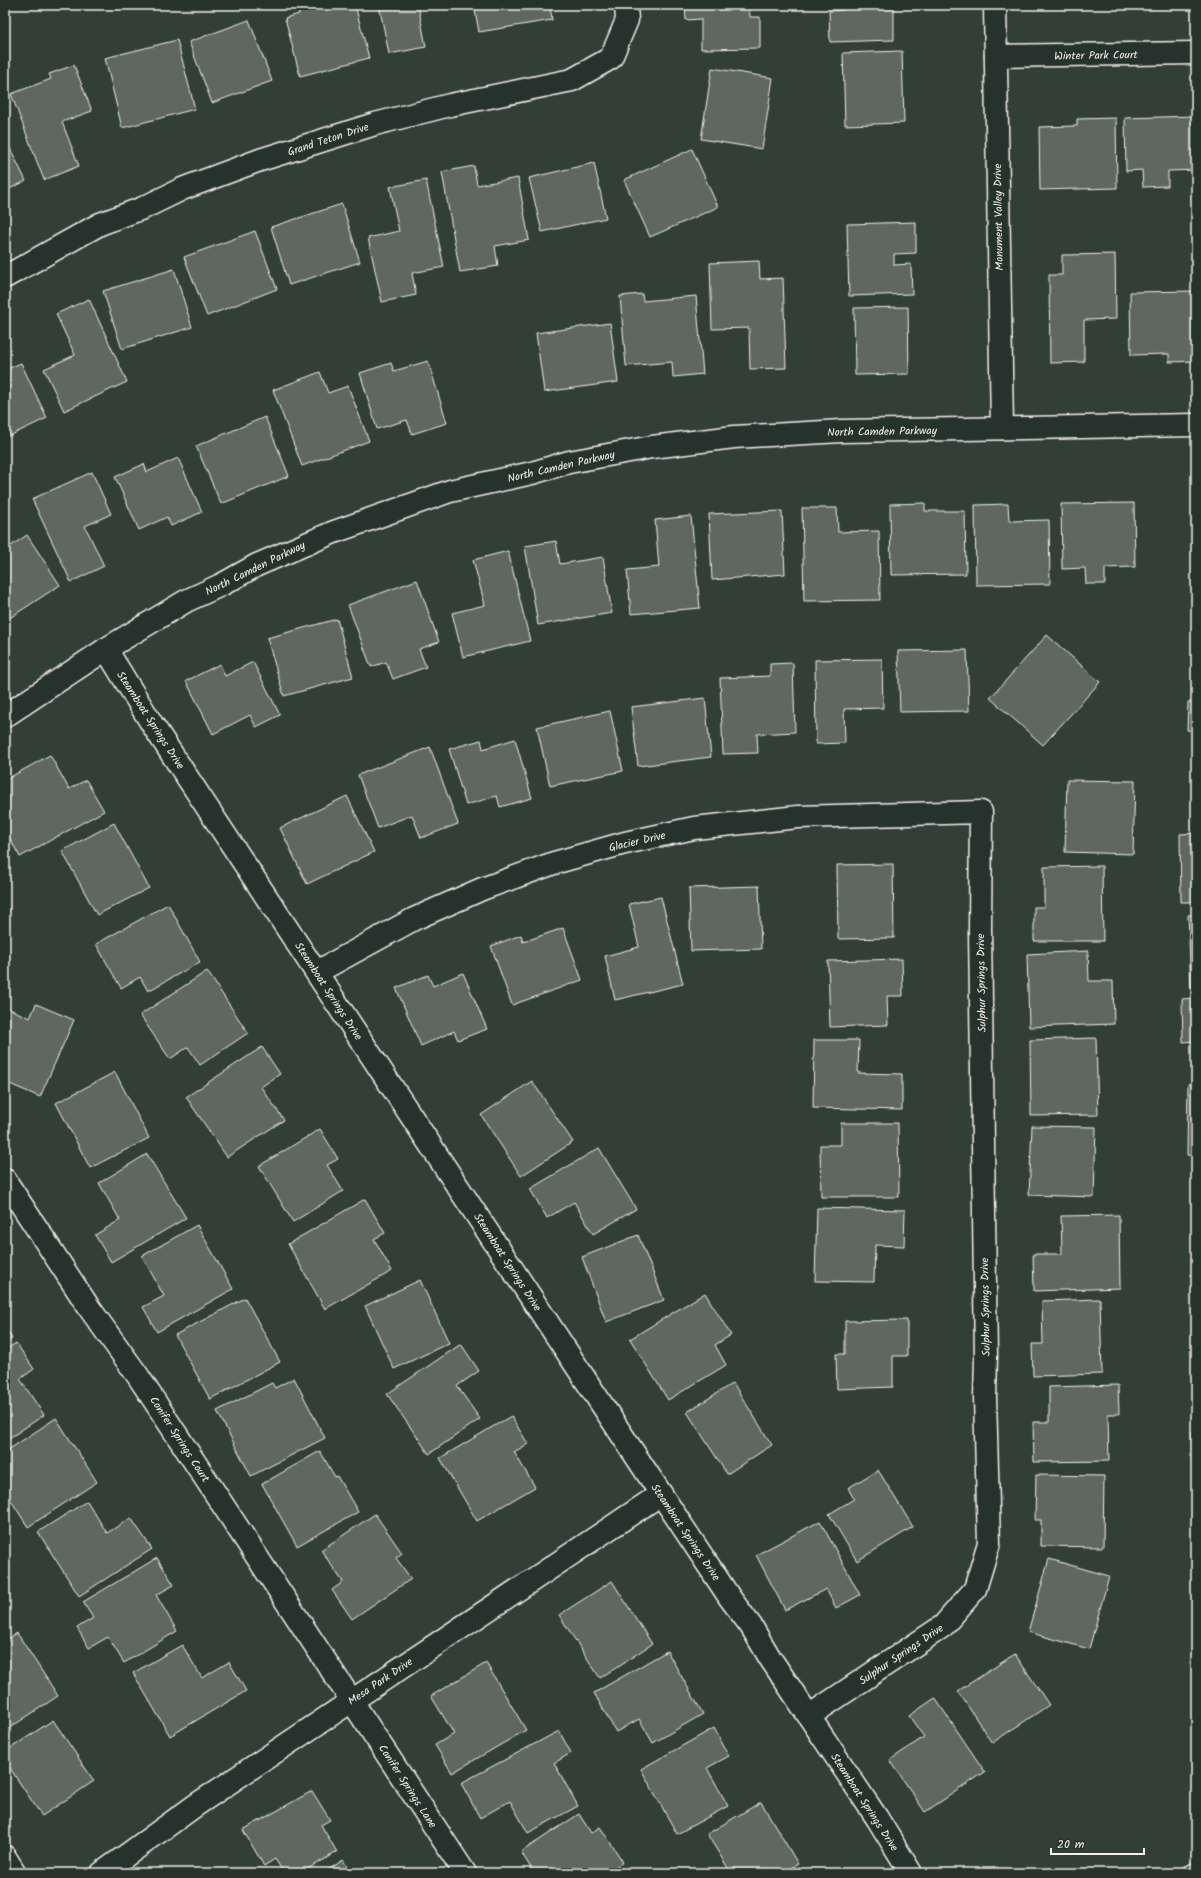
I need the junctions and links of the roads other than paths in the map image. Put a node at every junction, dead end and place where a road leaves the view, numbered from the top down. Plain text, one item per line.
1 (626, 5) edge
2 (995, 5) edge
3 (1196, 53) edge
4 (996, 56) junction
5 (5, 277) edge
6 (1196, 425) edge
7 (1002, 428) junction
8 (106, 649) junction
9 (5, 716) edge
10 (981, 812) joint
11 (317, 972) junction
12 (5, 1180) edge
13 (661, 1494) junction
14 (351, 1700) junction
15 (809, 1716) junction
16 (5, 1858) edge
17 (1196, 1868) edge
18 (15, 1873) edge
19 (102, 1873) edge
20 (465, 1873) edge
21 (911, 1873) edge
22 (1188, 1873) edge

1 - 5 street, Grand Teton Drive
2 - 4 street, Monument Valley Drive
3 - 4 street, Winter Park Court
4 - 7 street, Monument Valley Drive
6 - 7 street, North Camden Parkway
7 - 8 street, North Camden Parkway
8 - 9 street, North Camden Parkway
8 - 11 street, Steamboat Springs Drive
10 - 11 street, Glacier Drive
10 - 15 street, Sulphur Springs Drive
11 - 13 street, Steamboat Springs Drive
12 - 14 street, Conifer Springs Court
13 - 14 street, Mesa Park Drive
13 - 15 street, Steamboat Springs Drive
14 - 19 street, Mesa Park Drive
14 - 20 street, Conifer Springs Lane
15 - 21 street, Steamboat Springs Drive
16 - 18 street
17 - 22 lane

